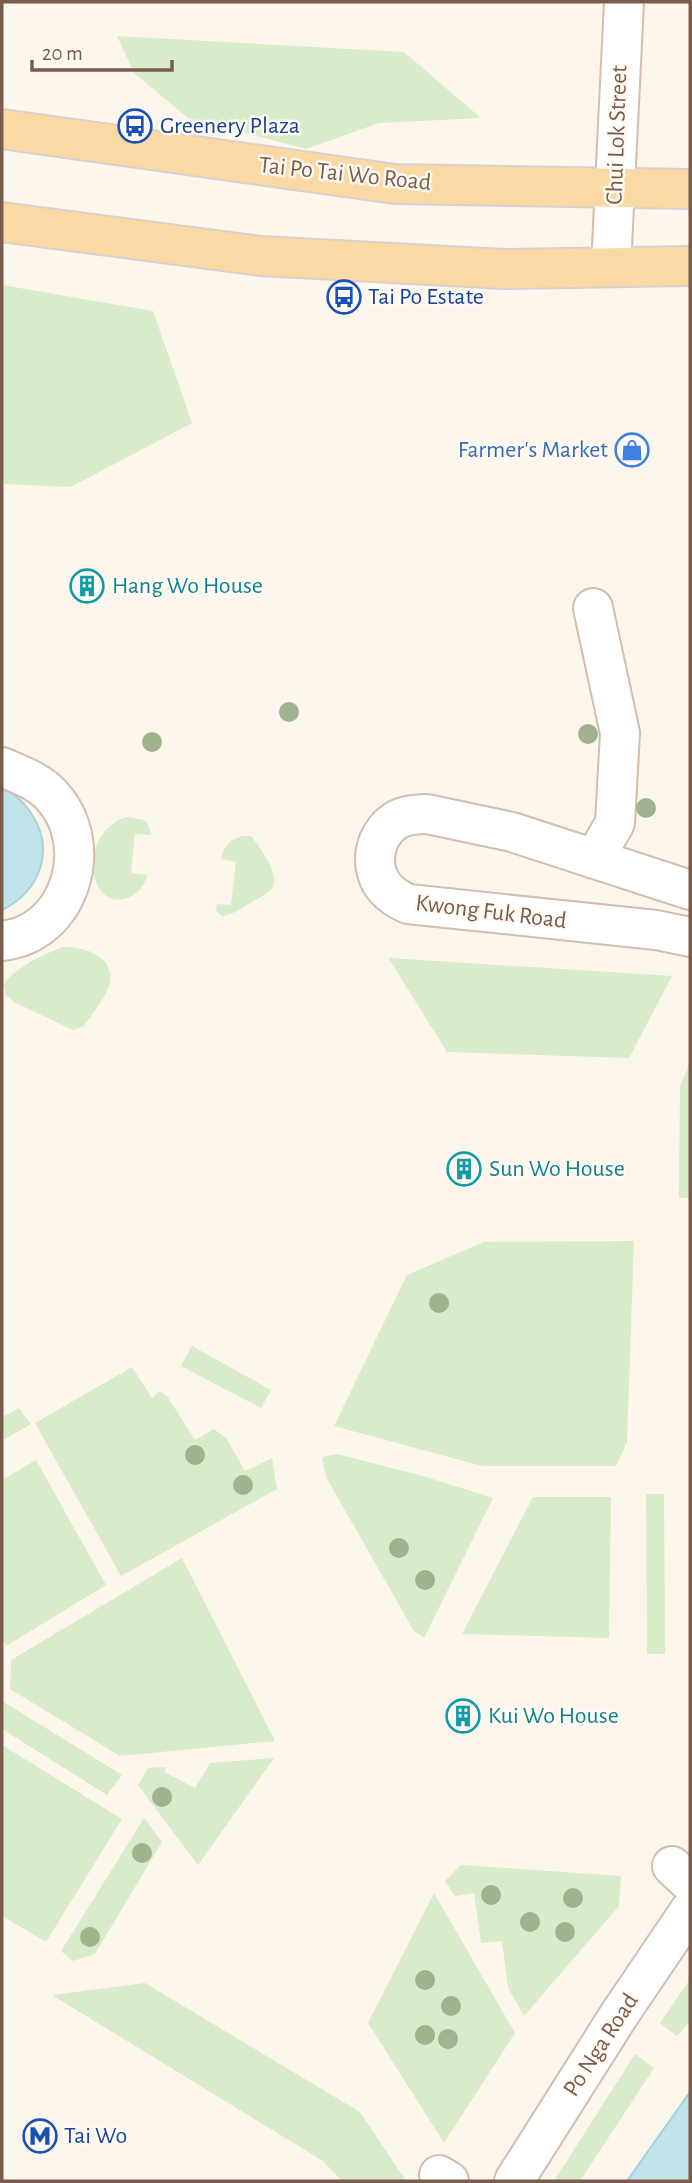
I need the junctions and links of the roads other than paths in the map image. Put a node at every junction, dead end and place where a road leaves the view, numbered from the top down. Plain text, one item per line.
1 (624, 2) edge
2 (2, 129) edge
3 (615, 189) junction
4 (690, 189) edge
5 (2, 222) edge
6 (690, 266) edge
7 (611, 267) junction
8 (593, 608) dead end
9 (2, 767) edge
10 (594, 859) junction
11 (690, 890) edge
12 (690, 937) edge
13 (2, 941) edge
14 (690, 1910) edge
15 (514, 2181) edge

1 - 3 street, Chui Lok Street
2 - 3 main road, Tai Po Tai Wo Road
3 - 4 main road, Tai Po Tai Wo Road
3 - 7 street, Chui Lok Street
5 - 7 main road
6 - 7 main road
8 - 10 street
9 - 13 street
10 - 11 street, Kwong Fuk Road
10 - 12 street, Kwong Fuk Road
14 - 15 street, Po Nga Road

